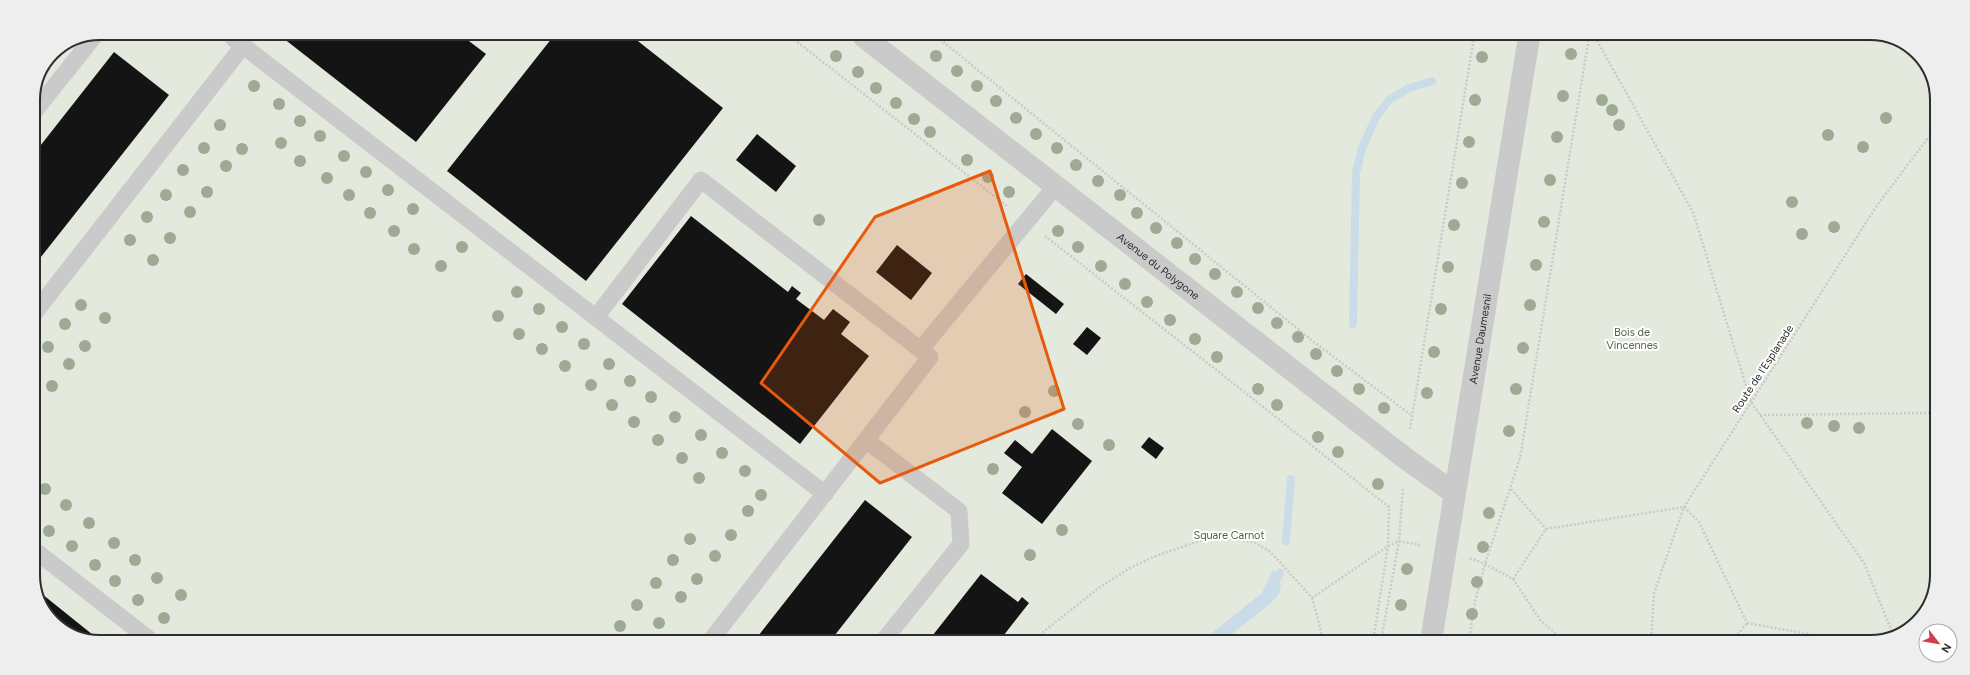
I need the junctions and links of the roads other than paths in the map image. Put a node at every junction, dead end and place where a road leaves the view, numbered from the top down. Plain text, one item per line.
1 (868, 40) edge
2 (1529, 40) edge
3 (91, 41) edge
4 (238, 42) edge
5 (40, 104) edge
6 (1055, 188) junction
7 (40, 306) edge
8 (596, 317) junction
9 (920, 350) junction
10 (866, 440) junction
11 (1454, 493) junction
12 (825, 494) junction
13 (40, 554) edge
14 (144, 635) edge
15 (715, 635) edge
16 (888, 635) edge
17 (1432, 635) edge

1 - 6 street, Avenue du Polygone
2 - 11 street, Avenue Daumesnil
3 - 5 lane
4 - 7 lane
4 - 8 lane
6 - 9 lane
6 - 11 street, Avenue du Polygone
8 - 9 lane
8 - 12 lane
9 - 10 lane
10 - 12 lane
10 - 16 lane
11 - 17 street, Avenue Daumesnil
12 - 15 lane
13 - 14 lane

